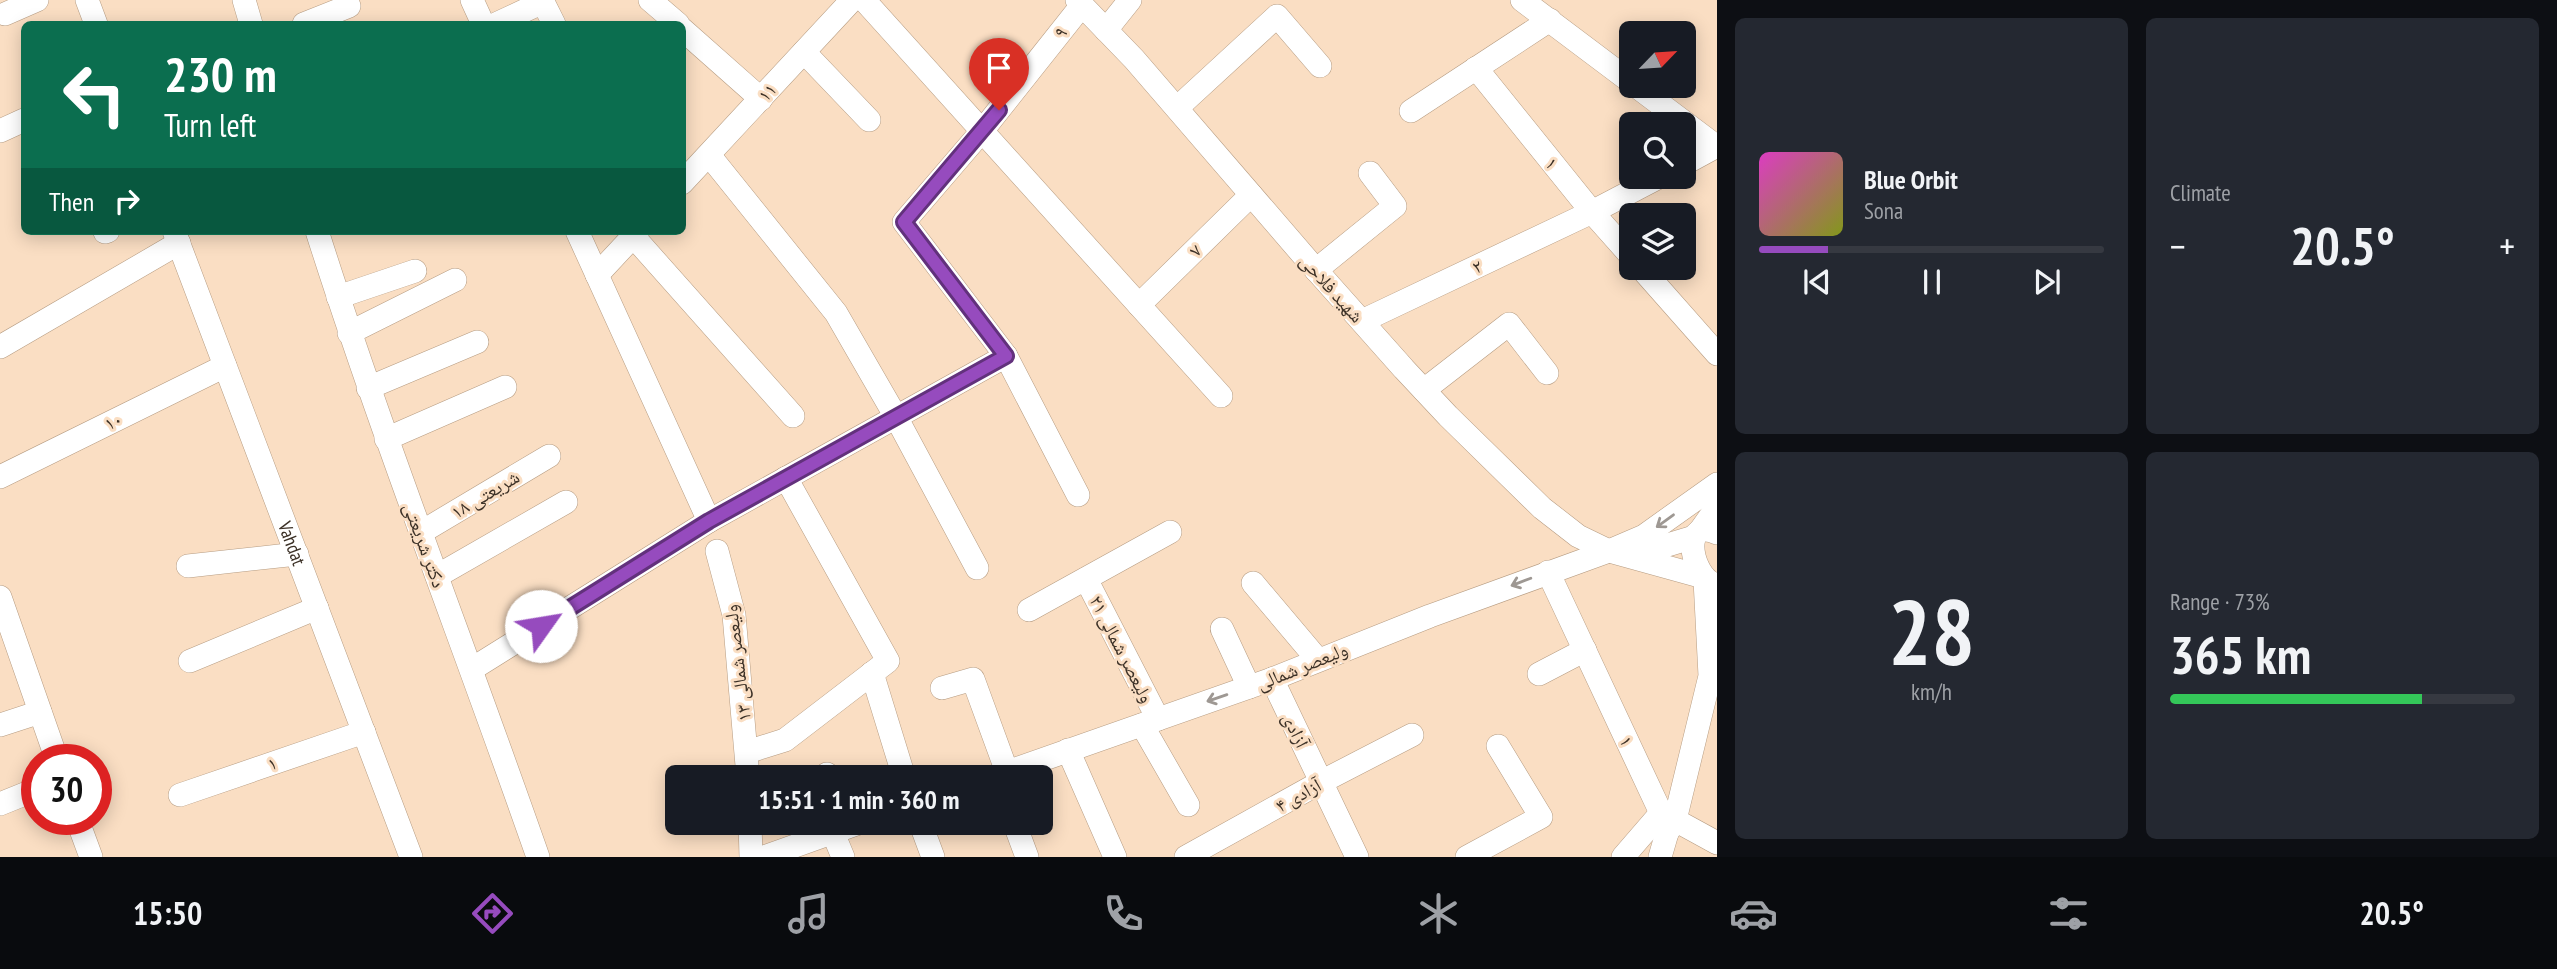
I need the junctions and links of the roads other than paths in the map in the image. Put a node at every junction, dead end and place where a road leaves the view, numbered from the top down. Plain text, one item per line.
1 (37, 0) edge
2 (87, 0) edge
3 (244, 0) edge
4 (472, 0) edge
5 (650, 0) edge
6 (1130, 0) edge
7 (1522, 0) edge
8 (542, 1) edge
9 (848, 2) edge
10 (1079, 2) edge
11 (349, 6) dead end
12 (5, 14) dead end
13 (1549, 20) junction
14 (95, 21) edge
15 (250, 21) edge
16 (312, 21) edge
17 (482, 21) edge
18 (502, 21) edge
19 (552, 21) edge
20 (674, 21) edge
21 (1106, 30) junction
22 (686, 33) edge
23 (804, 52) junction
24 (1320, 66) dead end
25 (1476, 68) junction
26 (1619, 73) edge
27 (1652, 98) edge
28 (761, 99) junction
29 (1178, 108) junction
30 (1411, 111) dead end
31 (869, 120) dead end
32 (21, 121) edge
33 (0, 131) edge
34 (982, 131) junction
35 (1717, 147) edge
36 (709, 155) junction
37 (1696, 158) edge
38 (1370, 173) dead end
39 (686, 179) edge
40 (1636, 189) edge
41 (1251, 195) junction
42 (1592, 212) junction
43 (322, 235) edge
44 (579, 235) edge
45 (634, 235) edge
46 (638, 235) edge
47 (176, 237) edge
48 (1619, 243) edge
49 (1316, 270) junction
50 (415, 271) dead end
51 (597, 275) junction
52 (456, 280) dead end
53 (1652, 280) edge
54 (338, 297) junction
55 (1139, 305) junction
56 (1362, 321) junction
57 (349, 333) junction
58 (477, 342) dead end
59 (0, 347) edge
60 (1717, 354) edge
61 (1006, 356) junction
62 (225, 366) junction
63 (1547, 373) dead end
64 (505, 387) dead end
65 (368, 388) junction
66 (1424, 390) junction
67 (1221, 396) dead end
68 (793, 416) dead end
69 (896, 417) junction
70 (386, 439) junction
71 (549, 456) dead end
72 (0, 477) edge
73 (786, 478) junction
74 (1717, 484) edge
75 (1078, 495) dead end
76 (566, 502) dead end
77 (1717, 508) edge
78 (709, 521) junction
79 (1170, 532) dead end
80 (420, 533) junction
81 (1704, 534) edge
82 (716, 551) dead end
83 (1609, 551) junction
84 (297, 554) junction
85 (188, 566) dead end
86 (977, 568) dead end
87 (1548, 572) junction
88 (436, 576) junction
89 (1086, 579) junction
90 (1709, 581) edge
91 (1253, 583) dead end
92 (0, 597) edge
93 (317, 608) junction
94 (1029, 610) dead end
95 (1222, 629) dead end
96 (1717, 640) edge
97 (1585, 650) junction
98 (1318, 660) junction
99 (190, 661) dead end
100 (472, 669) junction
101 (872, 673) junction
102 (1539, 674) dead end
103 (1710, 676) junction
104 (1272, 679) junction
105 (1249, 687) junction
106 (942, 688) dead end
107 (40, 712) junction
108 (1150, 722) junction
109 (0, 725) edge
110 (364, 732) junction
111 (1412, 735) dead end
112 (51, 744) edge
113 (1498, 746) dead end
114 (1068, 750) junction
115 (747, 752) junction
116 (748, 765) edge
117 (900, 765) edge
118 (995, 765) edge
119 (1026, 765) edge
120 (1321, 782) junction
121 (21, 795) edge
122 (180, 795) dead end
123 (0, 804) edge
124 (1188, 805) dead end
125 (1668, 822) junction
126 (81, 835) edge
127 (750, 835) edge
128 (823, 835) edge
129 (844, 835) edge
130 (925, 835) edge
131 (1019, 835) edge
132 (1717, 843) edge
133 (1501, 849) edge
134 (85, 855) edge
135 (411, 857) edge
136 (538, 857) edge
137 (751, 857) edge
138 (764, 857) edge
139 (843, 857) edge
140 (933, 857) edge
141 (1027, 857) edge
142 (1115, 857) edge
143 (1186, 857) edge
144 (1357, 857) edge
145 (1467, 857) edge
146 (1623, 857) edge
147 (1660, 857) edge

1 - 12 street
2 - 14 street
3 - 15 street
4 - 17 street
5 - 20 street
6 - 21 street
7 - 13 street
8 - 18 street
8 - 19 street
9 - 23 street, ۱۱
9 - 34 street
10 - 21 street, شهید فلاحی
10 - 34 street, ۹
11 - 16 street
13 - 25 street
13 - 26 street
21 - 29 street, شهید فلاحی
22 - 28 street
23 - 28 street, ۱۱
23 - 31 street
24 - 29 street
25 - 30 street
25 - 42 street, ۱
27 - 35 street
28 - 36 street, ۱۱
29 - 41 street, شهید فلاحی
32 - 33 street
34 - 55 street
34 - 61 street, ۹
35 - 37 street
36 - 39 street, ۱۱
36 - 69 street
38 - 49 street
40 - 42 street, ۲
41 - 49 street, شهید فلاحی
41 - 55 street, ۷
42 - 48 street, ۱
42 - 56 street, ۲
43 - 54 street, دکتر شریعتی
44 - 51 street
45 - 51 street
46 - 68 street
47 - 59 street
47 - 62 street, Vahdat
49 - 56 street, شهید فلاحی
50 - 54 street
51 - 78 street
52 - 57 street
53 - 60 street
54 - 57 street, دکتر شریعتی
55 - 67 street
56 - 66 street, شهید فلاحی
57 - 65 street, دکتر شریعتی
58 - 65 street
61 - 69 street
61 - 75 street
62 - 72 street, ۱۰
62 - 84 street, Vahdat
63 - 66 street
64 - 70 street
65 - 70 street, دکتر شریعتی
66 - 83 street, شهید فلاحی
69 - 73 street
69 - 86 street
70 - 80 street, دکتر شریعتی
71 - 80 street, شریعتی ۱۸
73 - 78 street
73 - 101 street
74 -> 83 street
76 - 88 street
77 - 81 street
78 - 100 street
79 - 89 street
80 - 88 street, دکتر شریعتی
81 - 83 street
81 - 90 street
82 - 115 street, ولیعصر شمالی ۱۳
83 - 87 street, ولیعصر شمالی
83 - 90 street, شهید فلاحی
84 - 85 street
84 - 93 street, Vahdat
87 - 97 street, ۱
87 -> 98 street, ولیعصر شمالی
88 - 100 street, دکتر شریعتی
89 - 94 street
89 - 108 street, ولیعصر شمالی ۲۱
90 - 103 street
91 - 98 street
92 - 107 street
93 - 99 street
93 - 110 street, Vahdat
95 - 105 street
96 - 103 street
97 - 102 street
97 - 125 street, ۱
98 - 104 street, ولیعصر شمالی
100 - 136 street, دکتر شریعتی
101 - 115 street
101 - 117 street
103 - 125 street
104 - 105 street, ولیعصر شمالی
104 - 120 street, آزادی
105 -> 108 street, ولیعصر شمالی
106 - 118 street
107 - 109 street
107 - 112 street
108 - 114 street, ولیعصر شمالی
108 - 124 street, ولیعصر شمالی ۲۱
110 - 122 street, ۱
110 - 135 street, Vahdat
111 - 120 street, آزادی ۴
113 - 133 street
114 - 119 street, ولیعصر شمالی
114 - 142 street
115 - 116 street, ولیعصر شمالی ۱۳
120 - 143 street, آزادی ۴
120 - 144 street, آزادی
121 - 123 street
125 - 132 street
125 - 146 street
125 - 147 street
126 - 134 street
127 - 137 street
128 - 138 street
129 - 139 street
130 - 140 street
131 - 141 street
133 - 145 street

